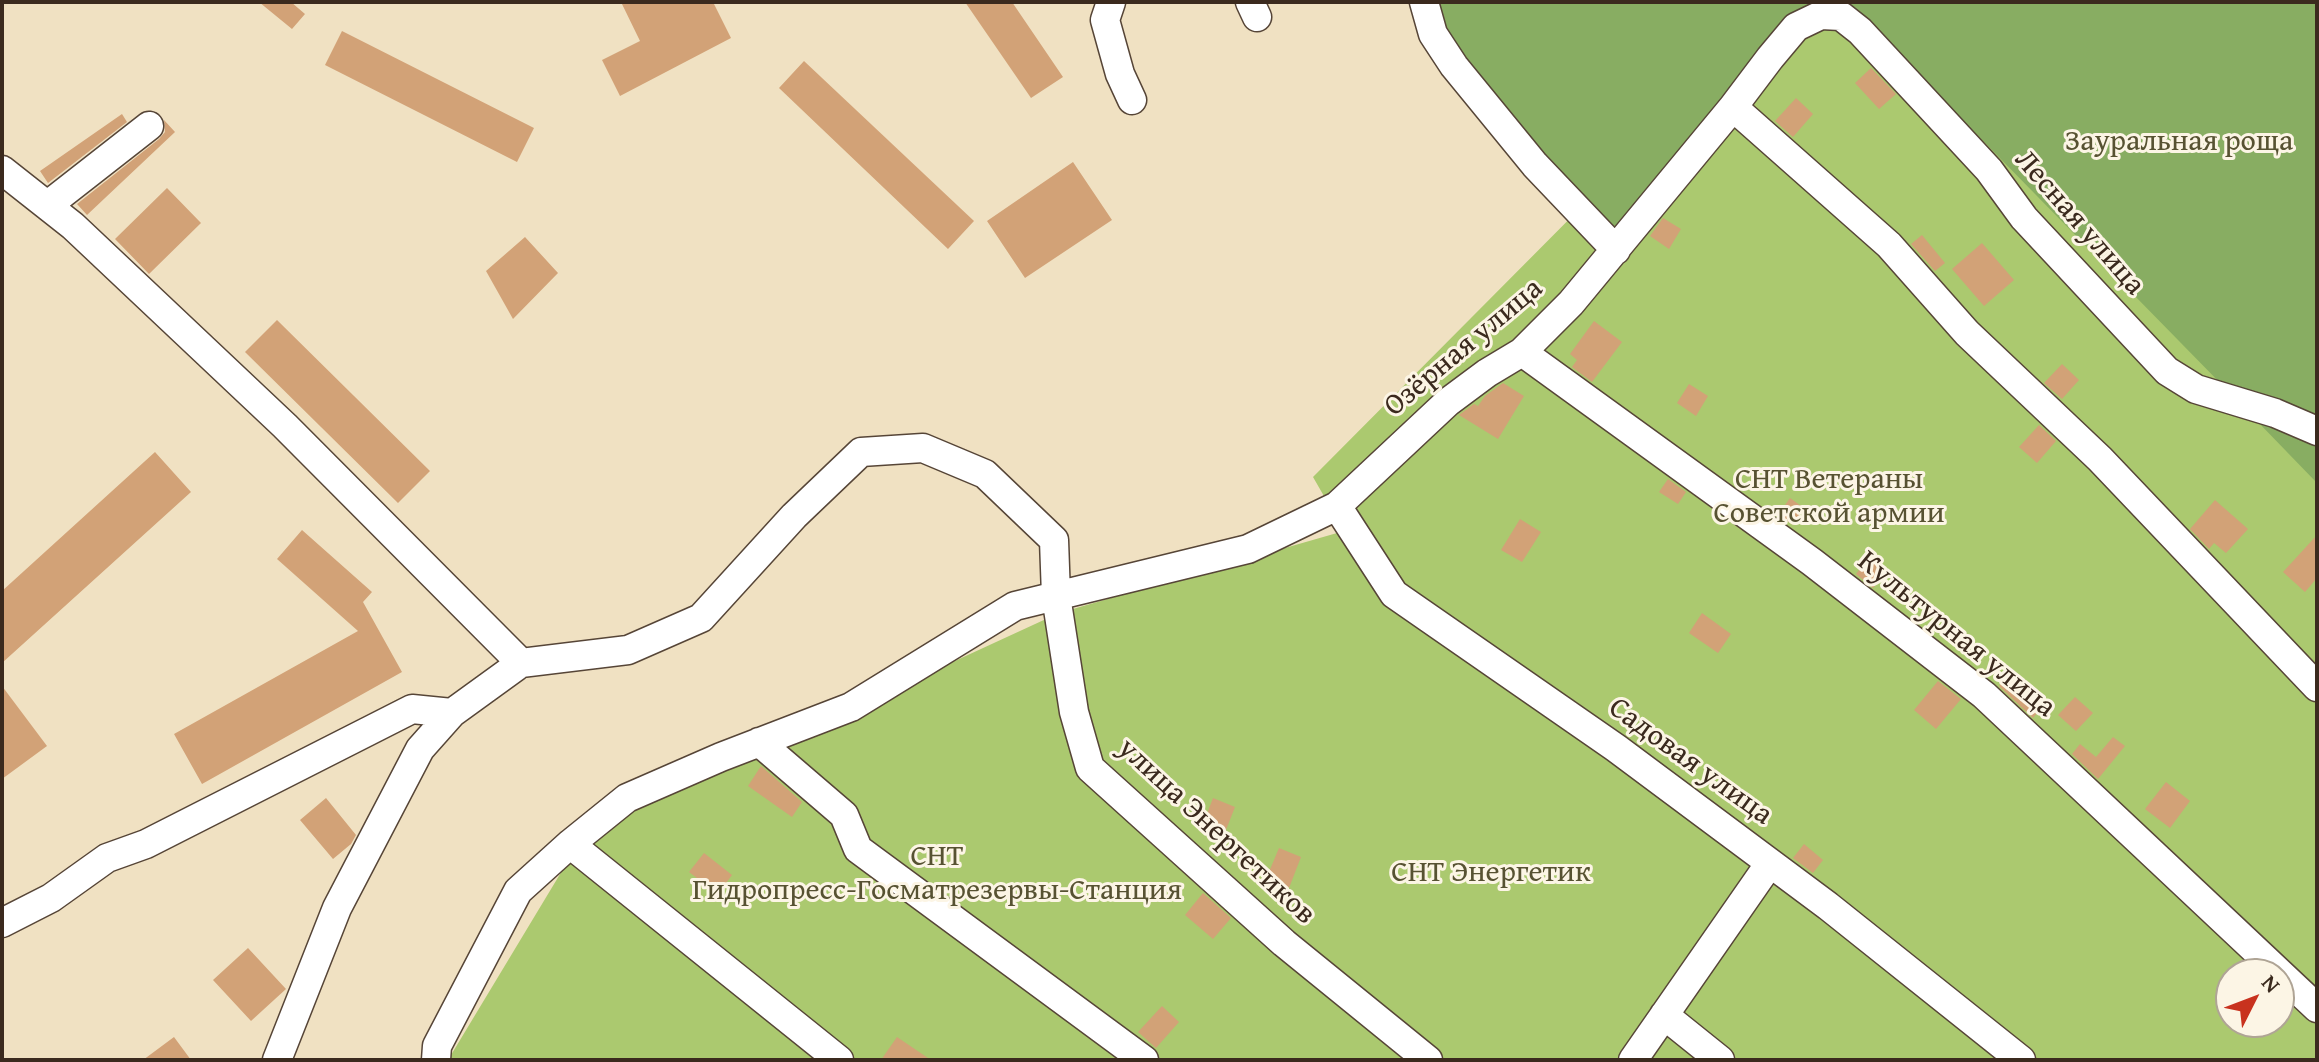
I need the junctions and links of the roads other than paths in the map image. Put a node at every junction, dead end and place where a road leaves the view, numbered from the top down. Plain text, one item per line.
1 (1111, 2) edge
2 (1424, 2) edge
3 (1821, 15) joint
4 (1132, 100) dead end
5 (1733, 107) junction
6 (149, 126) dead end
7 (2, 170) edge
8 (48, 205) junction
9 (1616, 250) junction
10 (1522, 352) junction
11 (2317, 431) edge
12 (1337, 506) junction
13 (1056, 596) junction
14 (521, 663) junction
15 (2317, 687) edge
16 (452, 713) junction
17 (759, 742) junction
18 (570, 844) junction
19 (1770, 863) junction
20 (2, 923) edge
21 (2317, 1008) edge
22 (1664, 1015) junction
23 (443, 1055) edge
24 (277, 1060) edge
25 (839, 1060) edge
26 (1144, 1060) edge
27 (1428, 1060) edge
28 (1633, 1060) edge
29 (1720, 1060) edge
30 (2021, 1060) edge

1 - 4 street
2 - 9 street
3 - 5 street, Озёрная улица
3 - 11 street, Лесная улица
5 - 9 street, Озёрная улица
5 - 15 street
6 - 8 street
7 - 8 street
8 - 14 street
9 - 10 street, Озёрная улица
10 - 12 street, Озёрная улица
10 - 21 street, Культурная улица
12 - 13 street, Озёрная улица
12 - 19 street, Садовая улица
13 - 14 street, улица Энергетиков
13 - 17 street, Озёрная улица
13 - 27 street, улица Энергетиков
14 - 16 street
16 - 20 street
16 - 24 street
17 - 18 street, Озёрная улица
17 - 26 street
18 - 23 street, Озёрная улица
18 - 25 street
19 - 22 street
19 - 30 street, Садовая улица
22 - 28 street
22 - 29 street

